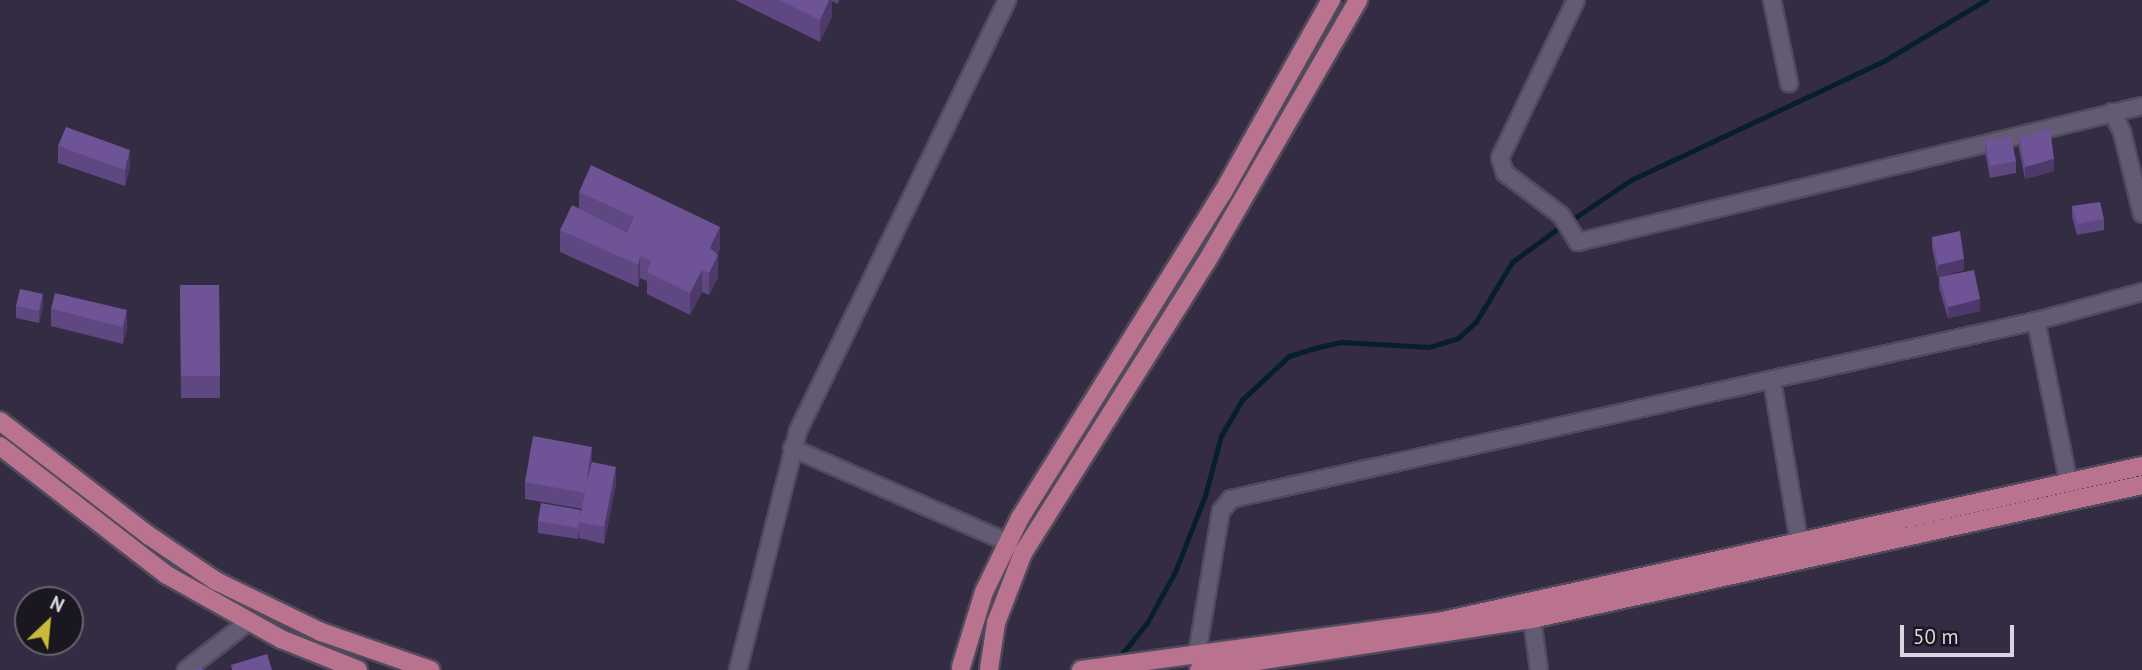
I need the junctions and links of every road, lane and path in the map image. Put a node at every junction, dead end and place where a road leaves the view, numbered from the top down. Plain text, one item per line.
1 (1007, 0) edge
2 (1331, 0) edge
3 (1358, 0) edge
4 (1576, 0) edge
5 (1772, 0) edge
6 (1789, 83) dead end
7 (2142, 106) edge
8 (2112, 112) junction
9 (2142, 214) edge
10 (2142, 292) edge
11 (2036, 321) junction
12 (1772, 380) junction
13 (0, 421) edge
14 (0, 446) edge
15 (792, 448) junction
16 (2142, 466) edge
17 (2142, 485) edge
18 (2070, 491) junction
19 (1007, 542) junction
20 (1799, 542) junction
21 (1532, 619) junction
22 (248, 622) junction
23 (1198, 662) edge
24 (959, 669) edge
25 (990, 669) edge
26 (186, 670) edge
27 (358, 670) edge
28 (431, 670) edge
29 (738, 670) edge
30 (1081, 670) edge
31 (1539, 670) edge

1 - 15 street
2 - 19 main road
3 - 25 main road
4 - 8 street
5 - 6 street
7 - 8 street
8 - 9 street
10 - 11 street
11 - 12 street
11 - 18 street
12 - 20 street
12 - 23 street
13 - 28 main road
14 - 22 main road
15 - 19 street
15 - 29 street
16 - 18 main road
17 - 18 main road
18 - 20 main road
18 - 21 main road
19 - 24 main road
20 - 23 main road
21 - 23 main road
21 - 31 street
22 - 26 street
22 - 27 main road
23 - 30 main road
24 - 25 main road

